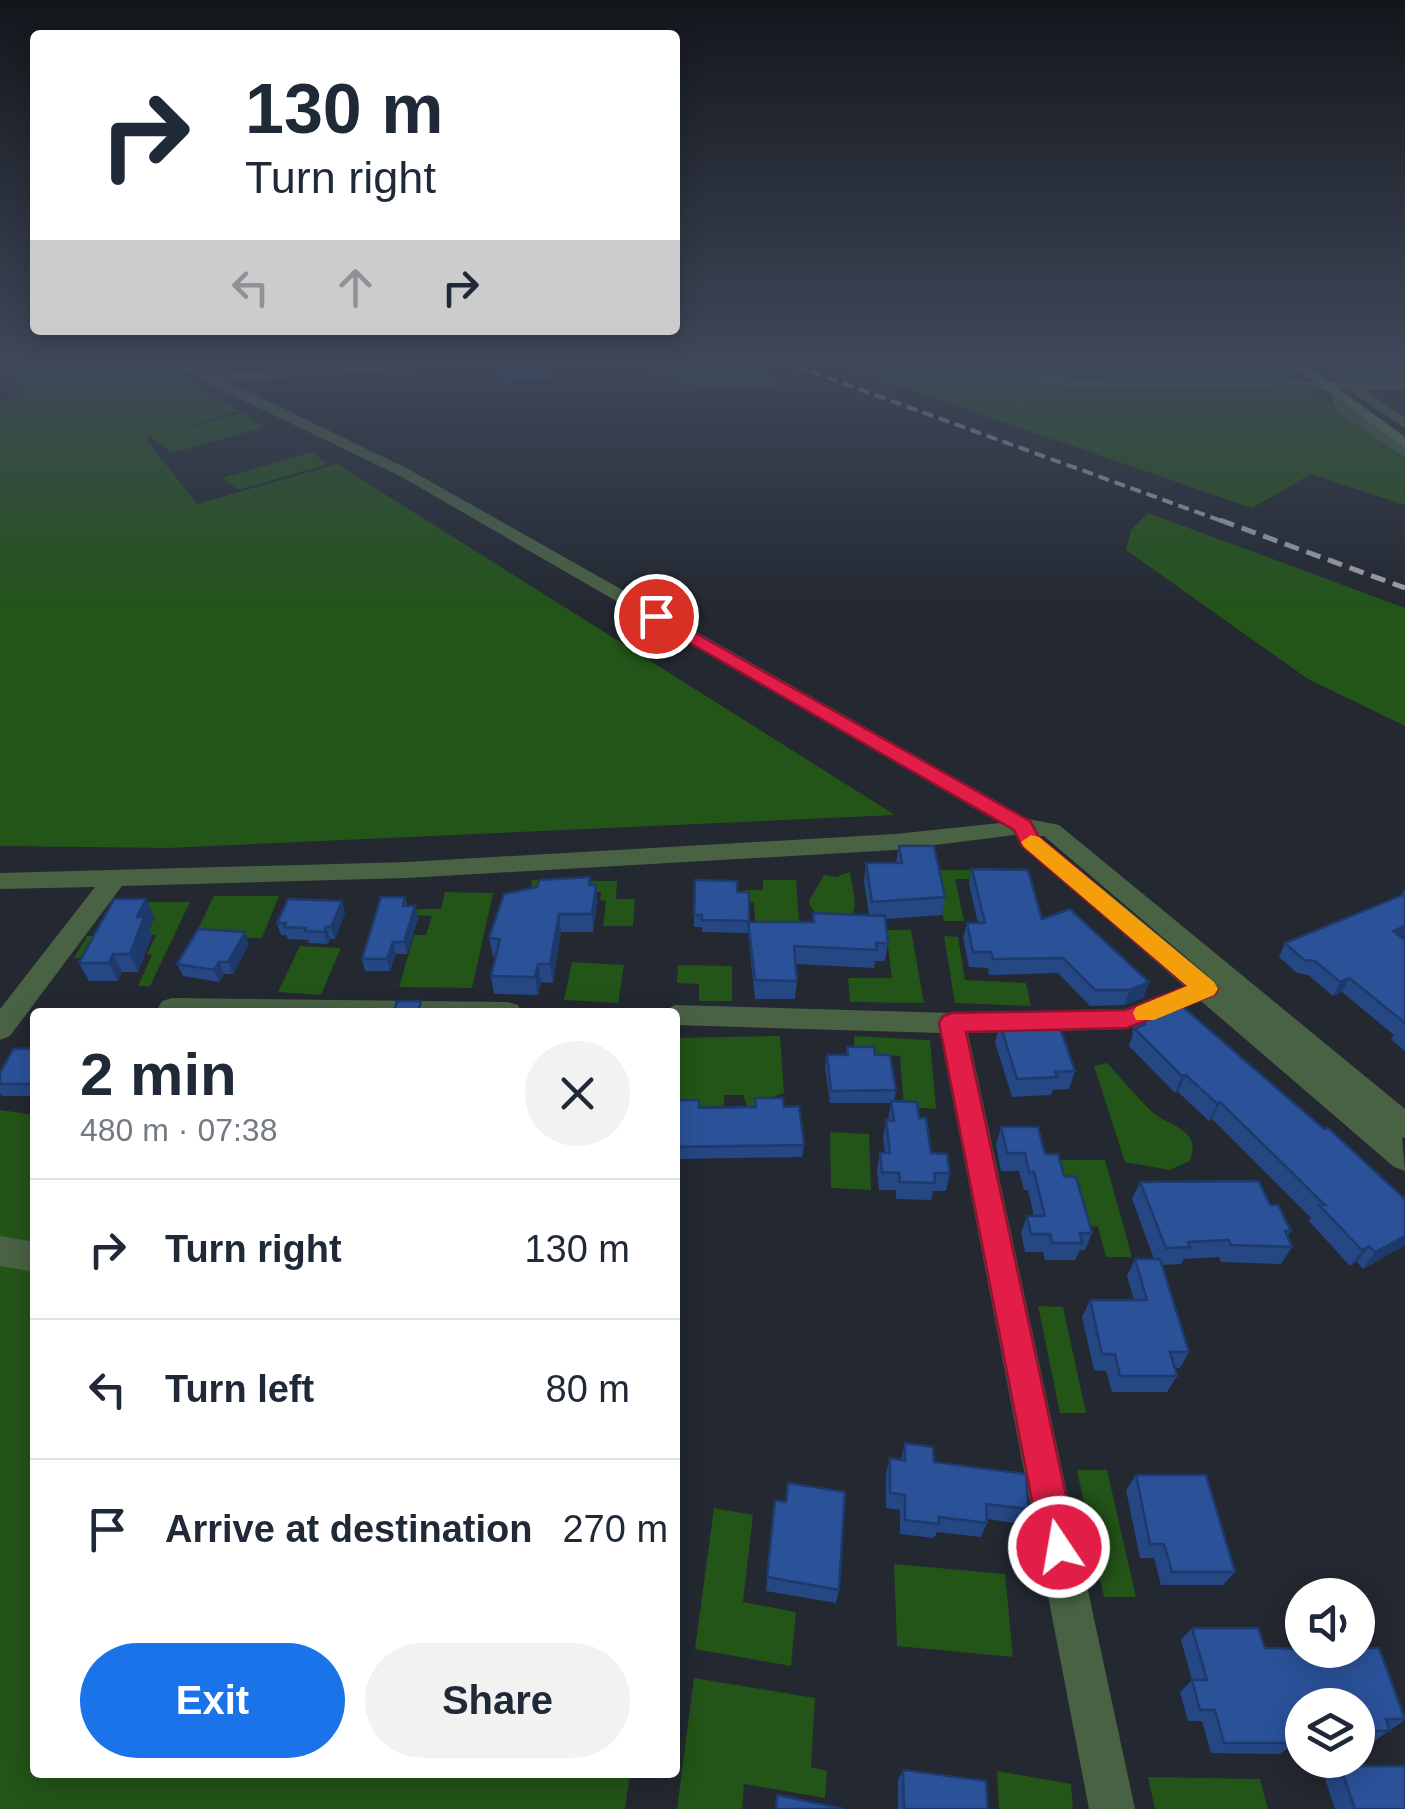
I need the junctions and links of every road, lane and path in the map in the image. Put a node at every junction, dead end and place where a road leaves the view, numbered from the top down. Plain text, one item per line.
1 (347, 444) edge
2 (1022, 826) junction
3 (115, 878) junction
4 (0, 881) edge
5 (1206, 989) junction
6 (680, 1015) edge
7 (952, 1023) junction
8 (0, 1030) edge
9 (1405, 1126) edge
10 (1405, 1158) edge
11 (0, 1251) edge
12 (30, 1256) edge
13 (1112, 1809) edge

1 - 2 street
2 - 3 street
2 - 5 street
2 - 9 street
3 - 4 street
3 - 8 street
5 - 7 street
5 - 10 street
6 - 7 street
7 - 13 street
11 - 12 street

